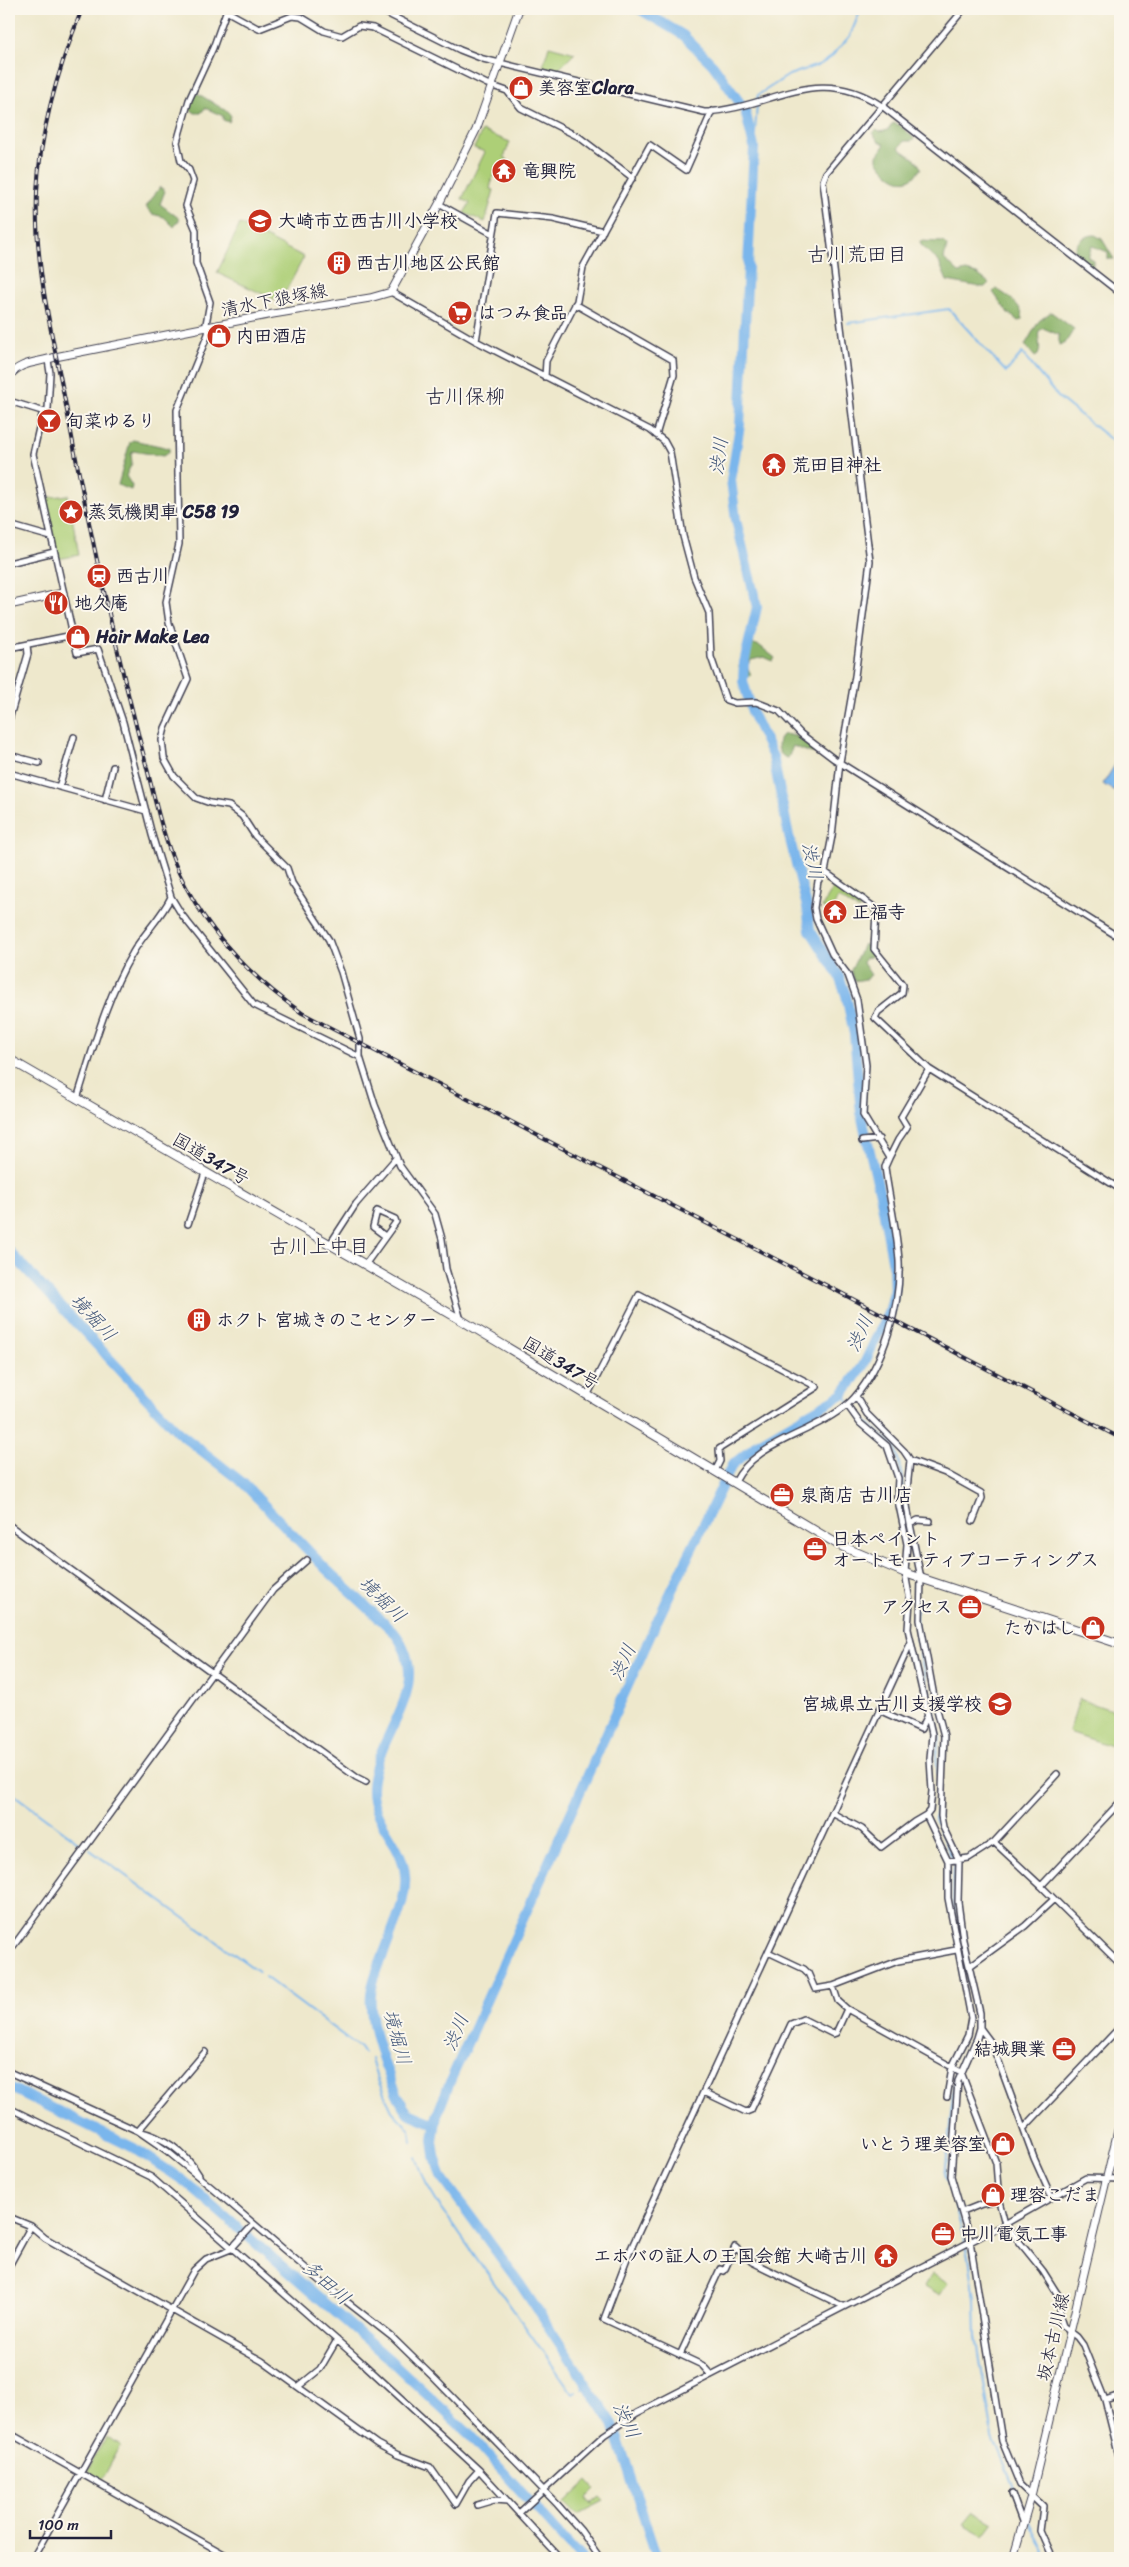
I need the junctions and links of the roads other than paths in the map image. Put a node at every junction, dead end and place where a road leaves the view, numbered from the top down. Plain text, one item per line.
1 (378, 9) edge
2 (520, 9) edge
3 (964, 9) edge
4 (228, 10) edge
5 (500, 64) junction
6 (491, 85) junction
7 (882, 106) junction
8 (712, 112) junction
9 (633, 178) junction
10 (439, 204) junction
11 (602, 231) junction
12 (493, 234) junction
13 (391, 292) junction
14 (1120, 293) edge
15 (575, 304) junction
16 (209, 327) junction
17 (476, 341) junction
18 (48, 360) junction
19 (9, 376) edge
20 (545, 377) junction
21 (9, 400) edge
22 (45, 412) junction
23 (656, 435) junction
24 (9, 525) edge
25 (51, 537) junction
26 (54, 552) junction
27 (9, 563) edge
28 (64, 593) junction
29 (9, 605) edge
30 (73, 635) junction
31 (27, 645) junction
32 (9, 648) edge
33 (9, 720) edge
34 (74, 738) dead end
35 (9, 755) edge
36 (840, 762) junction
37 (39, 763) dead end
38 (113, 767) dead end
39 (9, 773) edge
40 (59, 787) junction
41 (104, 800) junction
42 (146, 811) junction
43 (825, 872) junction
44 (171, 897) junction
45 (1120, 938) edge
46 (360, 1056) junction
47 (9, 1059) edge
48 (929, 1070) junction
49 (77, 1099) junction
50 (879, 1139) junction
51 (862, 1141) dead end
52 (396, 1158) junction
53 (889, 1158) junction
54 (205, 1173) junction
55 (1120, 1189) edge
56 (188, 1224) dead end
57 (385, 1236) junction
58 (330, 1244) junction
59 (365, 1265) junction
60 (461, 1320) junction
61 (587, 1396) junction
62 (855, 1397) junction
63 (848, 1404) junction
64 (910, 1460) junction
65 (717, 1472) junction
66 (733, 1481) junction
67 (930, 1521) dead end
68 (973, 1521) dead end
69 (910, 1524) junction
70 (9, 1525) edge
71 (308, 1560) dead end
72 (907, 1574) junction
73 (919, 1578) junction
74 (911, 1642) junction
75 (1120, 1644) edge
76 (213, 1672) junction
77 (879, 1710) junction
78 (927, 1716) junction
79 (1057, 1774) dead end
80 (366, 1782) dead end
81 (1120, 1802) edge
82 (832, 1813) junction
83 (926, 1815) junction
84 (994, 1842) junction
85 (958, 1860) junction
86 (949, 1861) junction
87 (1040, 1886) junction
88 (1054, 1899) junction
89 (956, 1950) junction
90 (9, 1952) edge
91 (768, 1952) junction
92 (969, 1964) junction
93 (1120, 1964) edge
94 (961, 1966) junction
95 (833, 1986) junction
96 (847, 2009) junction
97 (1120, 2027) edge
98 (980, 2028) junction
99 (205, 2052) dead end
100 (956, 2070) junction
101 (9, 2072) edge
102 (704, 2092) junction
103 (947, 2097) dead end
104 (9, 2108) edge
105 (1120, 2122) edge
106 (1024, 2128) junction
107 (138, 2131) junction
108 (1107, 2178) junction
109 (1120, 2179) edge
110 (1051, 2196) junction
111 (999, 2201) junction
112 (962, 2212) junction
113 (9, 2216) edge
114 (1005, 2224) junction
115 (253, 2225) junction
116 (31, 2226) junction
117 (969, 2242) junction
118 (232, 2248) junction
119 (9, 2266) edge
120 (843, 2306) junction
121 (172, 2310) junction
122 (1070, 2331) junction
123 (337, 2340) junction
124 (680, 2355) junction
125 (711, 2375) junction
126 (300, 2386) junction
127 (1120, 2395) edge
128 (1105, 2400) junction
129 (9, 2433) edge
130 (1120, 2460) edge
131 (479, 2470) junction
132 (80, 2473) junction
133 (542, 2491) junction
134 (1012, 2494) dead end
135 (1031, 2496) junction
136 (508, 2502) junction
137 (477, 2505) dead end
138 (520, 2512) junction
139 (1024, 2525) junction
140 (33, 2558) edge
141 (232, 2558) edge
142 (560, 2558) edge
143 (600, 2558) edge
144 (1014, 2558) edge
145 (1052, 2558) edge

1 - 5 street
2 - 5 main road
3 - 7 street
4 - 6 street
4 - 16 street
5 - 6 main road
5 - 8 street
6 - 9 street
6 - 10 main road
7 - 8 street
7 - 14 street
7 - 36 street
8 - 9 street
9 - 11 street
10 - 12 street
10 - 13 main road
11 - 12 street
11 - 15 street
12 - 17 street
13 - 16 main road, 清水下狼塚線
13 - 17 street
15 - 20 street
15 - 23 street
16 - 18 main road, 清水下狼塚線
16 - 46 street
17 - 20 street
18 - 19 main road, 清水下狼塚線
18 - 22 street
20 - 23 street
21 - 22 street
22 - 25 street
23 - 36 street
24 - 25 street
25 - 26 street
26 - 27 street
26 - 28 street
28 - 29 main road
28 - 30 street
30 - 31 street
30 - 42 street
31 - 32 street
31 - 33 street
34 - 40 street
35 - 37 street
36 - 43 street
36 - 45 street
38 - 41 street
39 - 40 street
40 - 41 street
41 - 42 street
42 - 44 street
43 - 48 street
43 - 50 street
44 - 46 street
44 - 49 street
46 - 52 street
47 - 49 highway, 国道347号
48 - 53 street
48 - 55 street
49 - 54 highway, 国道347号
50 - 51 street
50 - 53 street
52 - 58 street
52 - 60 street
53 - 62 street
54 - 56 street
54 - 58 highway, 国道347号
57 - 57 street
57 - 59 street
58 - 59 highway, 国道347号
59 - 60 highway, 国道347号
60 - 61 highway, 国道347号
61 - 65 highway, 国道347号
61 - 65 street
62 - 63 street
62 - 64 street
63 - 66 street
63 - 72 street
64 - 68 street
64 - 69 street
65 - 66 highway, 国道347号
66 - 72 highway, 国道347号
67 - 69 street
69 - 73 street
70 - 76 street
71 - 76 street
72 - 73 highway, 国道347号
72 - 74 street
73 - 75 highway, 国道347号
73 - 85 street
74 - 77 street
74 - 78 street
76 - 80 street
76 - 90 street
77 - 78 street
77 - 82 street
78 - 83 street
79 - 84 street
81 - 87 street
82 - 83 street
82 - 91 street
83 - 86 street
84 - 85 street
84 - 87 street
85 - 86 street
85 - 92 street
86 - 89 street
87 - 88 street
88 - 92 street
88 - 93 street
89 - 94 street
89 - 95 street
91 - 95 street
91 - 102 street
92 - 94 street
92 - 98 street
94 - 100 street
95 - 96 street
96 - 100 street
96 - 102 street
97 - 106 street
98 - 100 street
98 - 106 street
99 - 107 street
100 - 103 street
100 - 111 street
100 - 112 street
101 - 107 street
102 - 124 street
104 - 118 street
105 - 108 main road, 坂本古川線
106 - 110 street
107 - 115 street
108 - 109 street
108 - 110 street
108 - 122 main road, 坂本古川線
110 - 114 street
111 - 112 street
111 - 114 street
112 - 117 street
113 - 116 street
114 - 117 street
114 - 122 street
115 - 118 street
115 - 133 street
116 - 119 street
116 - 121 street
117 - 120 street
117 - 135 street
118 - 121 street
118 - 123 street
120 - 124 street
120 - 125 street
121 - 126 street
121 - 132 street
122 - 128 street
122 - 135 main road, 坂本古川線
123 - 126 street
123 - 131 street
124 - 125 street
125 - 133 street
126 - 131 street
127 - 128 street
128 - 130 street
129 - 132 street
131 - 136 street
132 - 140 street
132 - 141 street
133 - 138 street
133 - 143 street
134 - 139 street
135 - 139 main road, 坂本古川線
135 - 145 street
136 - 137 street
136 - 138 street
138 - 142 street
139 - 144 main road, 坂本古川線

